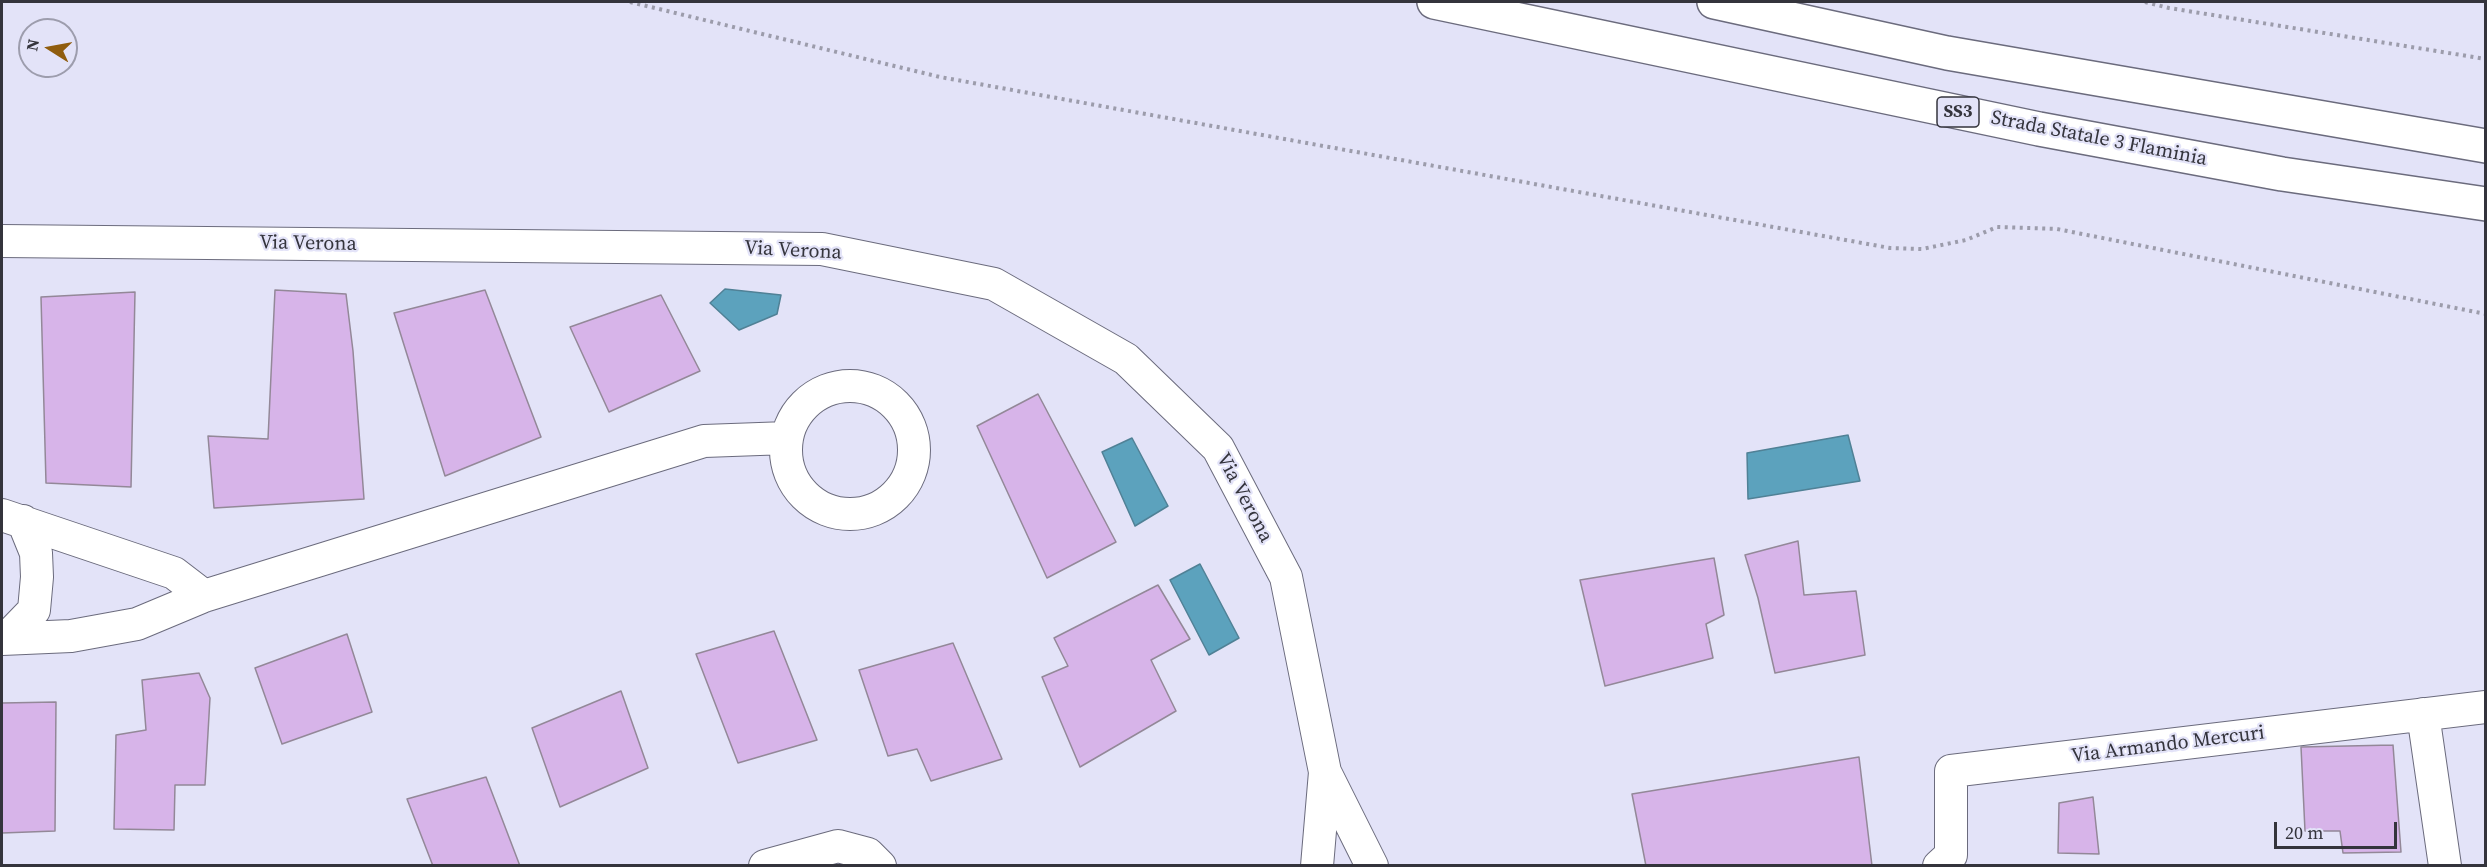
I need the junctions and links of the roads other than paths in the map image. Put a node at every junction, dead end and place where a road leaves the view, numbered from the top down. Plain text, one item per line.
1 (1434, 2) edge
2 (1714, 2) edge
3 (2486, 146) edge
4 (2486, 204) edge
5 (2, 241) edge
6 (787, 438) junction
7 (13, 518) edge
8 (204, 596) junction
9 (4, 639) edge
10 (2486, 706) edge
11 (2422, 714) junction
12 (1325, 772) junction
13 (1313, 860) edge
14 (1373, 863) edge
15 (765, 866) edge
16 (880, 866) edge
17 (1939, 866) edge
18 (2445, 866) edge

1 - 4 highway, Strada Statale 3 Flaminia / SS3
2 - 3 highway
5 - 12 street, Via Verona
6 - 6 street
6 - 8 street
7 - 8 street
7 - 9 street
8 - 9 street
10 - 11 street, Via Armando Mercuri
11 - 17 street, Via Armando Mercuri
11 - 18 street
12 - 13 street, Via Verona
12 - 14 street, Via Verona
15 - 16 street

